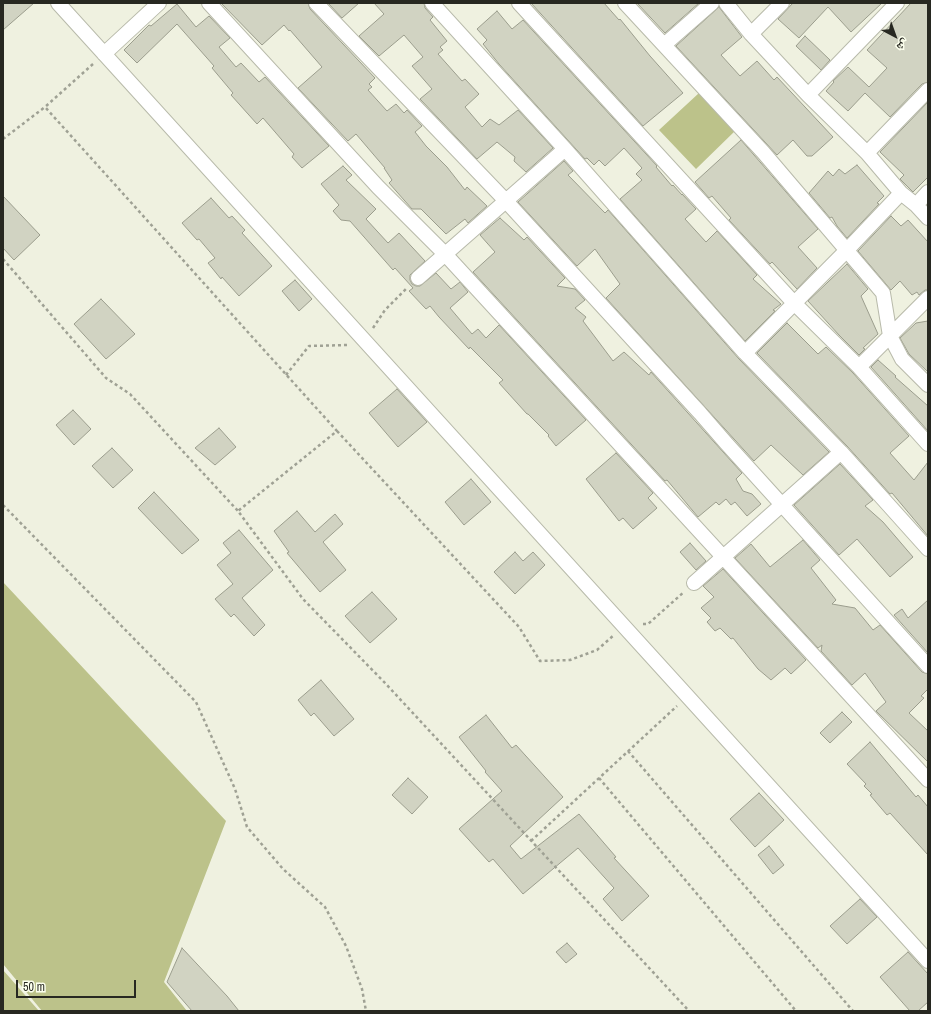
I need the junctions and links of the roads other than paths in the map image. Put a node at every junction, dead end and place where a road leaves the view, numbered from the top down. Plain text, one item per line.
1 (58, 3) edge
2 (159, 3) edge
3 (209, 3) edge
4 (316, 3) edge
5 (432, 3) edge
6 (519, 3) edge
7 (625, 3) edge
8 (712, 3) edge
9 (726, 3) edge
10 (782, 3) edge
11 (897, 3) edge
12 (751, 34) junction
13 (664, 45) junction
14 (104, 54) junction
15 (928, 90) edge
16 (808, 95) junction
17 (565, 149) junction
18 (867, 153) junction
19 (928, 192) edge
20 (901, 193) junction
21 (506, 201) junction
22 (916, 205) junction
23 (928, 218) edge
24 (848, 250) junction
25 (445, 254) junction
26 (418, 278) road end
27 (928, 298) edge
28 (794, 303) junction
29 (890, 336) junction
30 (745, 353) junction
31 (859, 367) junction
32 (928, 385) edge
33 (928, 444) edge
34 (841, 452) junction
35 (782, 505) junction
36 (928, 549) edge
37 (723, 557) junction
38 (694, 583) road end
39 (928, 666) edge
40 (928, 780) edge
41 (928, 961) edge

1 - 14 street
2 - 14 street
3 - 25 street
4 - 21 street
5 - 17 street
6 - 28 street
7 - 13 street
8 - 13 street
9 - 12 street
10 - 12 street
11 - 16 street
12 - 16 street
13 - 24 street
14 - 41 street
15 - 18 street
16 - 18 street
17 - 21 street
17 - 30 street
18 - 20 street
19 - 22 street
20 - 22 street
20 - 24 street
21 - 25 street
21 - 35 street
22 - 23 street
24 - 28 street
24 - 29 street
25 - 26 street
25 - 37 street
27 - 29 street
28 - 30 street
28 - 31 street
29 - 31 street
29 - 32 street
30 - 34 street
31 - 33 street
34 - 35 street
34 - 36 street
35 - 37 street
35 - 39 street
37 - 38 street
37 - 40 street

